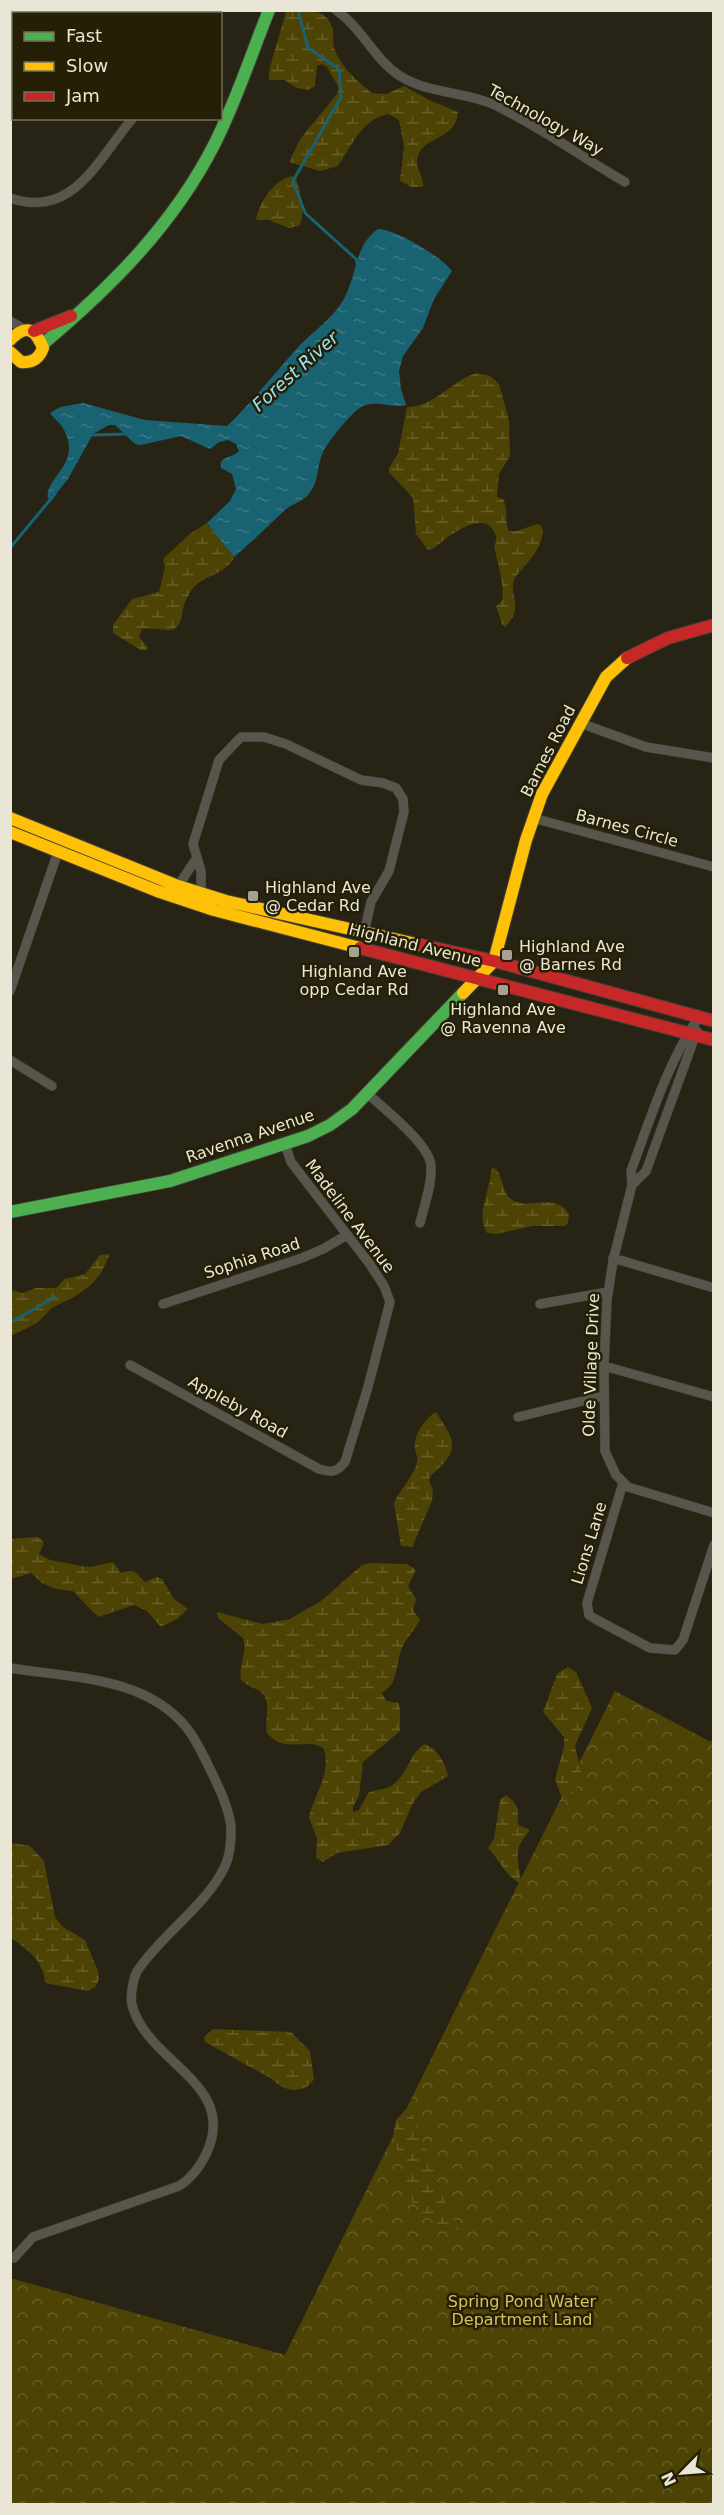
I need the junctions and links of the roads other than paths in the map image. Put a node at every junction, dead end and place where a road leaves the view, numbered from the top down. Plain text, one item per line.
1 (269, 10) edge
2 (336, 10) edge
3 (131, 120) edge
4 (625, 182) dead end
5 (10, 198) edge
6 (75, 315) junction
7 (10, 321) edge
8 (29, 330) junction
9 (10, 340) edge
10 (43, 344) junction
11 (13, 359) edge
12 (714, 625) edge
13 (580, 723) junction
14 (714, 758) edge
15 (10, 818) edge
16 (533, 818) junction
17 (10, 832) edge
18 (58, 852) junction
19 (196, 859) junction
20 (714, 867) edge
21 (178, 886) junction
22 (201, 893) junction
23 (364, 933) junction
24 (494, 961) junction
25 (479, 978) junction
26 (10, 991) edge
27 (699, 1017) junction
28 (714, 1021) edge
29 (691, 1036) junction
30 (714, 1040) edge
31 (10, 1060) edge
32 (52, 1086) dead end
33 (367, 1093) junction
34 (285, 1144) junction
35 (10, 1212) edge
36 (420, 1223) dead end
37 (347, 1235) junction
38 (614, 1258) junction
39 (714, 1288) edge
40 (608, 1292) junction
41 (163, 1304) dead end
42 (540, 1304) dead end
43 (130, 1365) dead end
44 (604, 1366) junction
45 (603, 1396) junction
46 (714, 1397) edge
47 (518, 1417) dead end
48 (333, 1472) joint
49 (624, 1483) junction
50 (714, 1513) edge
51 (714, 1545) edge
52 (10, 1668) edge
53 (14, 2258) dead end

1 - 6 street
2 - 4 street, Technology Way
3 - 5 street
6 - 8 street
6 - 10 street
7 - 8 street
8 - 9 street
8 - 10 street
10 - 11 street
12 - 13 street, Barnes Road
13 - 14 street
13 - 16 street, Barnes Road
15 - 21 street, Highland Avenue
16 - 20 street, Barnes Circle
16 - 24 street, Barnes Road
17 - 18 street, Highland Avenue
18 - 25 street, Highland Avenue
18 - 26 street
19 - 21 street
19 - 22 street
19 - 23 street
21 - 22 street, Highland Avenue
22 - 23 street, Highland Avenue
23 - 24 street, Highland Avenue
24 - 25 street, Ravenna Avenue
24 - 27 street, Highland Avenue
25 - 29 street, Highland Avenue
25 - 33 street, Ravenna Avenue
27 - 28 street, Highland Avenue
27 - 29 street, Olde Village Drive
29 - 30 street, Highland Avenue
29 - 38 street, Olde Village Drive
31 - 32 street
33 - 34 street, Ravenna Avenue
33 - 36 street
34 - 35 street, Ravenna Avenue
34 - 37 street, Madeline Avenue
37 - 41 street, Sophia Road
37 - 48 street, Madeline Avenue
38 - 39 street
38 - 40 street, Olde Village Drive
40 - 42 street
40 - 44 street, Olde Village Drive
43 - 48 street, Appleby Road
44 - 45 street, Olde Village Drive
44 - 46 street
45 - 47 street
45 - 49 street, Olde Village Drive
49 - 50 street
49 - 51 street, Lions Lane
52 - 53 street

